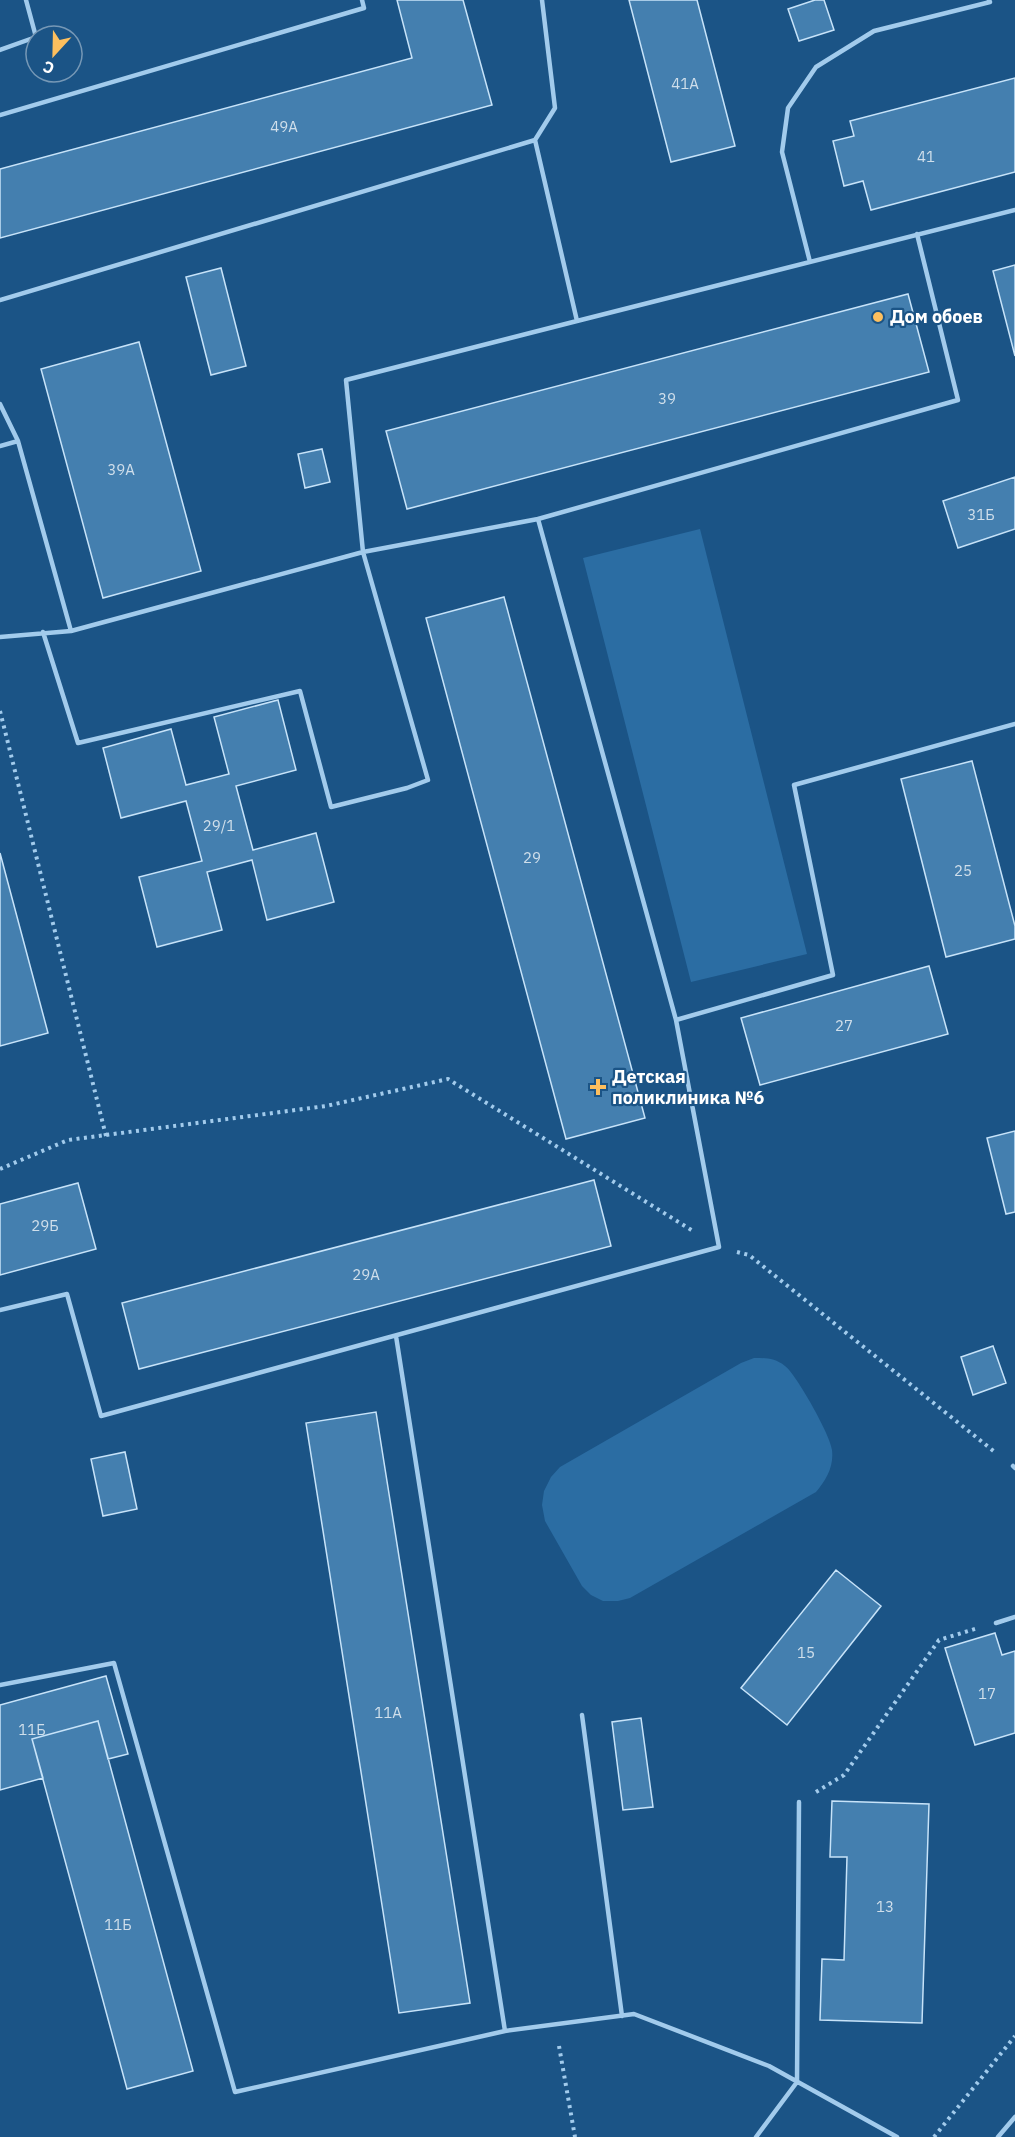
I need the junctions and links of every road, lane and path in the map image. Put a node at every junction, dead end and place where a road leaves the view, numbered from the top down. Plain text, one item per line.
1 (26, 0) edge
2 (362, 0) edge
3 (542, 0) edge
4 (989, 0) edge
5 (0, 50) edge
6 (0, 115) edge
7 (535, 140) junction
8 (1015, 210) edge
9 (917, 234) junction
10 (810, 262) junction
11 (0, 300) edge
12 (577, 321) junction
13 (0, 404) edge
14 (18, 441) junction
15 (0, 446) edge
16 (538, 519) junction
17 (363, 552) junction
18 (71, 631) junction
19 (43, 632) junction
20 (0, 637) edge
21 (0, 711) edge
22 (1015, 724) edge
23 (676, 1020) junction
24 (106, 1136) junction
25 (0, 1169) edge
26 (719, 1247) junction
27 (749, 1255) dead end
28 (0, 1310) edge
29 (396, 1336) junction
30 (1014, 1467) edge
31 (1015, 1617) edge
32 (996, 1623) joint
33 (0, 1685) edge
34 (582, 1715) dead end
35 (799, 1802) joint
36 (622, 2016) junction
37 (555, 2025) junction
38 (505, 2031) junction
39 (1015, 2036) edge
40 (798, 2082) junction
41 (1015, 2117) edge
42 (575, 2137) edge
43 (756, 2137) edge
44 (897, 2137) edge
45 (934, 2137) edge
46 (998, 2137) edge

1 - 5 lane
2 - 6 lane
3 - 7 lane
4 - 10 lane
7 - 11 lane
7 - 12 lane
8 - 9 lane
9 - 10 lane
9 - 16 lane
10 - 12 lane
12 - 17 lane
13 - 14 lane
14 - 15 lane
14 - 18 lane
16 - 17 lane
16 - 23 lane
17 - 18 lane
17 - 19 lane
18 - 19 lane
19 - 20 lane
21 - 24 path
22 - 23 lane
23 - 26 lane
24 - 25 path
24 - 26 path
26 - 29 lane
27 - 30 path
28 - 29 lane
29 - 38 lane
31 - 32 lane
32 - 35 path
33 - 38 lane
34 - 36 lane
35 - 40 lane
36 - 37 lane
36 - 40 lane
37 - 38 lane
37 - 42 path
39 - 45 path
40 - 43 lane
40 - 44 lane
41 - 46 lane

